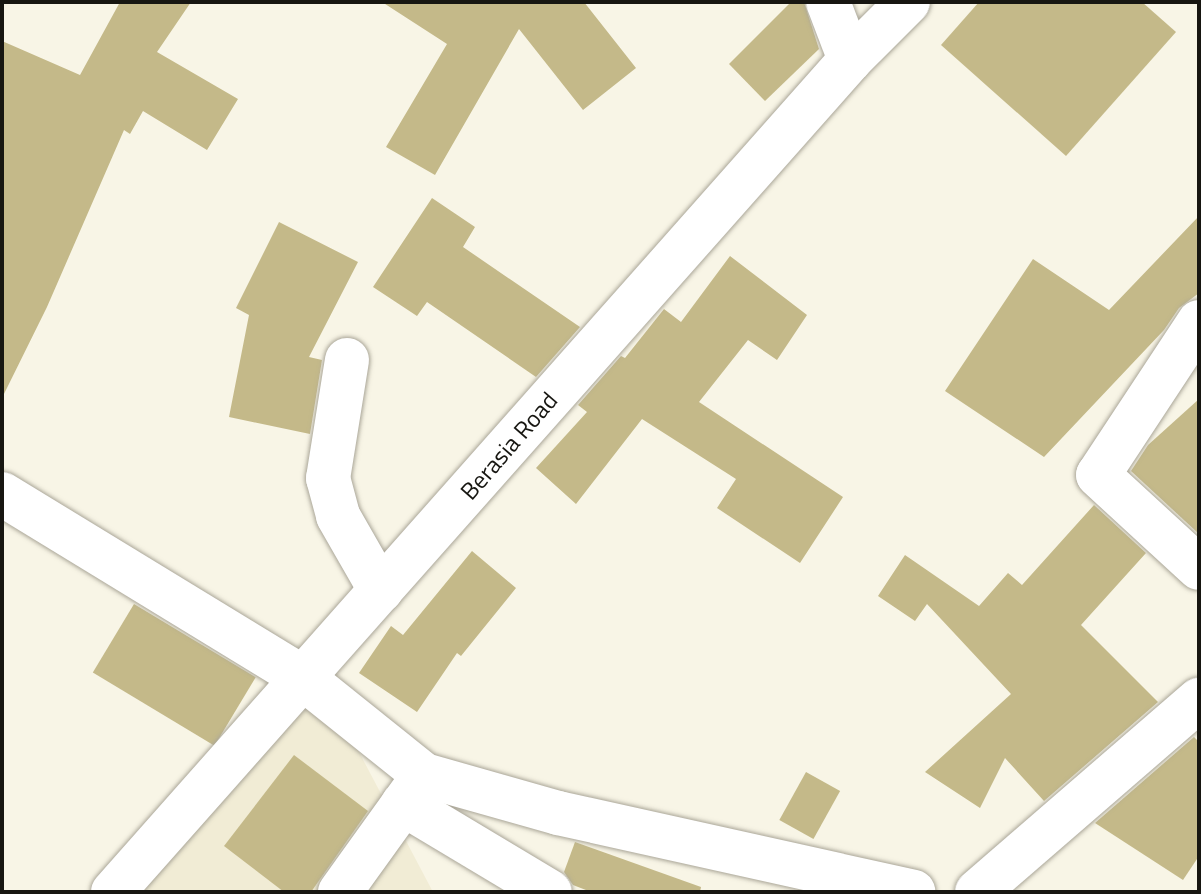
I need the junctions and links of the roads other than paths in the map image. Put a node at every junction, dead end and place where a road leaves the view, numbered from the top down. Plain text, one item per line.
1 (828, 2) edge
2 (908, 2) edge
3 (850, 60) junction
4 (1199, 322) edge
5 (347, 360) dead end
6 (2, 494) edge
7 (1199, 568) edge
8 (381, 591) junction
9 (303, 678) junction
10 (1199, 700) edge
11 (413, 790) junction
12 (113, 892) edge
13 (340, 892) edge
14 (550, 892) edge
15 (913, 892) edge
16 (977, 892) edge

1 - 3 street
2 - 3 street, Berasia Road
3 - 8 street, Berasia Road
4 - 7 street
5 - 8 street
6 - 9 street
8 - 9 street, Berasia Road
9 - 11 street
9 - 12 street, Berasia Road
10 - 16 street
11 - 13 street
11 - 14 street
11 - 15 street

